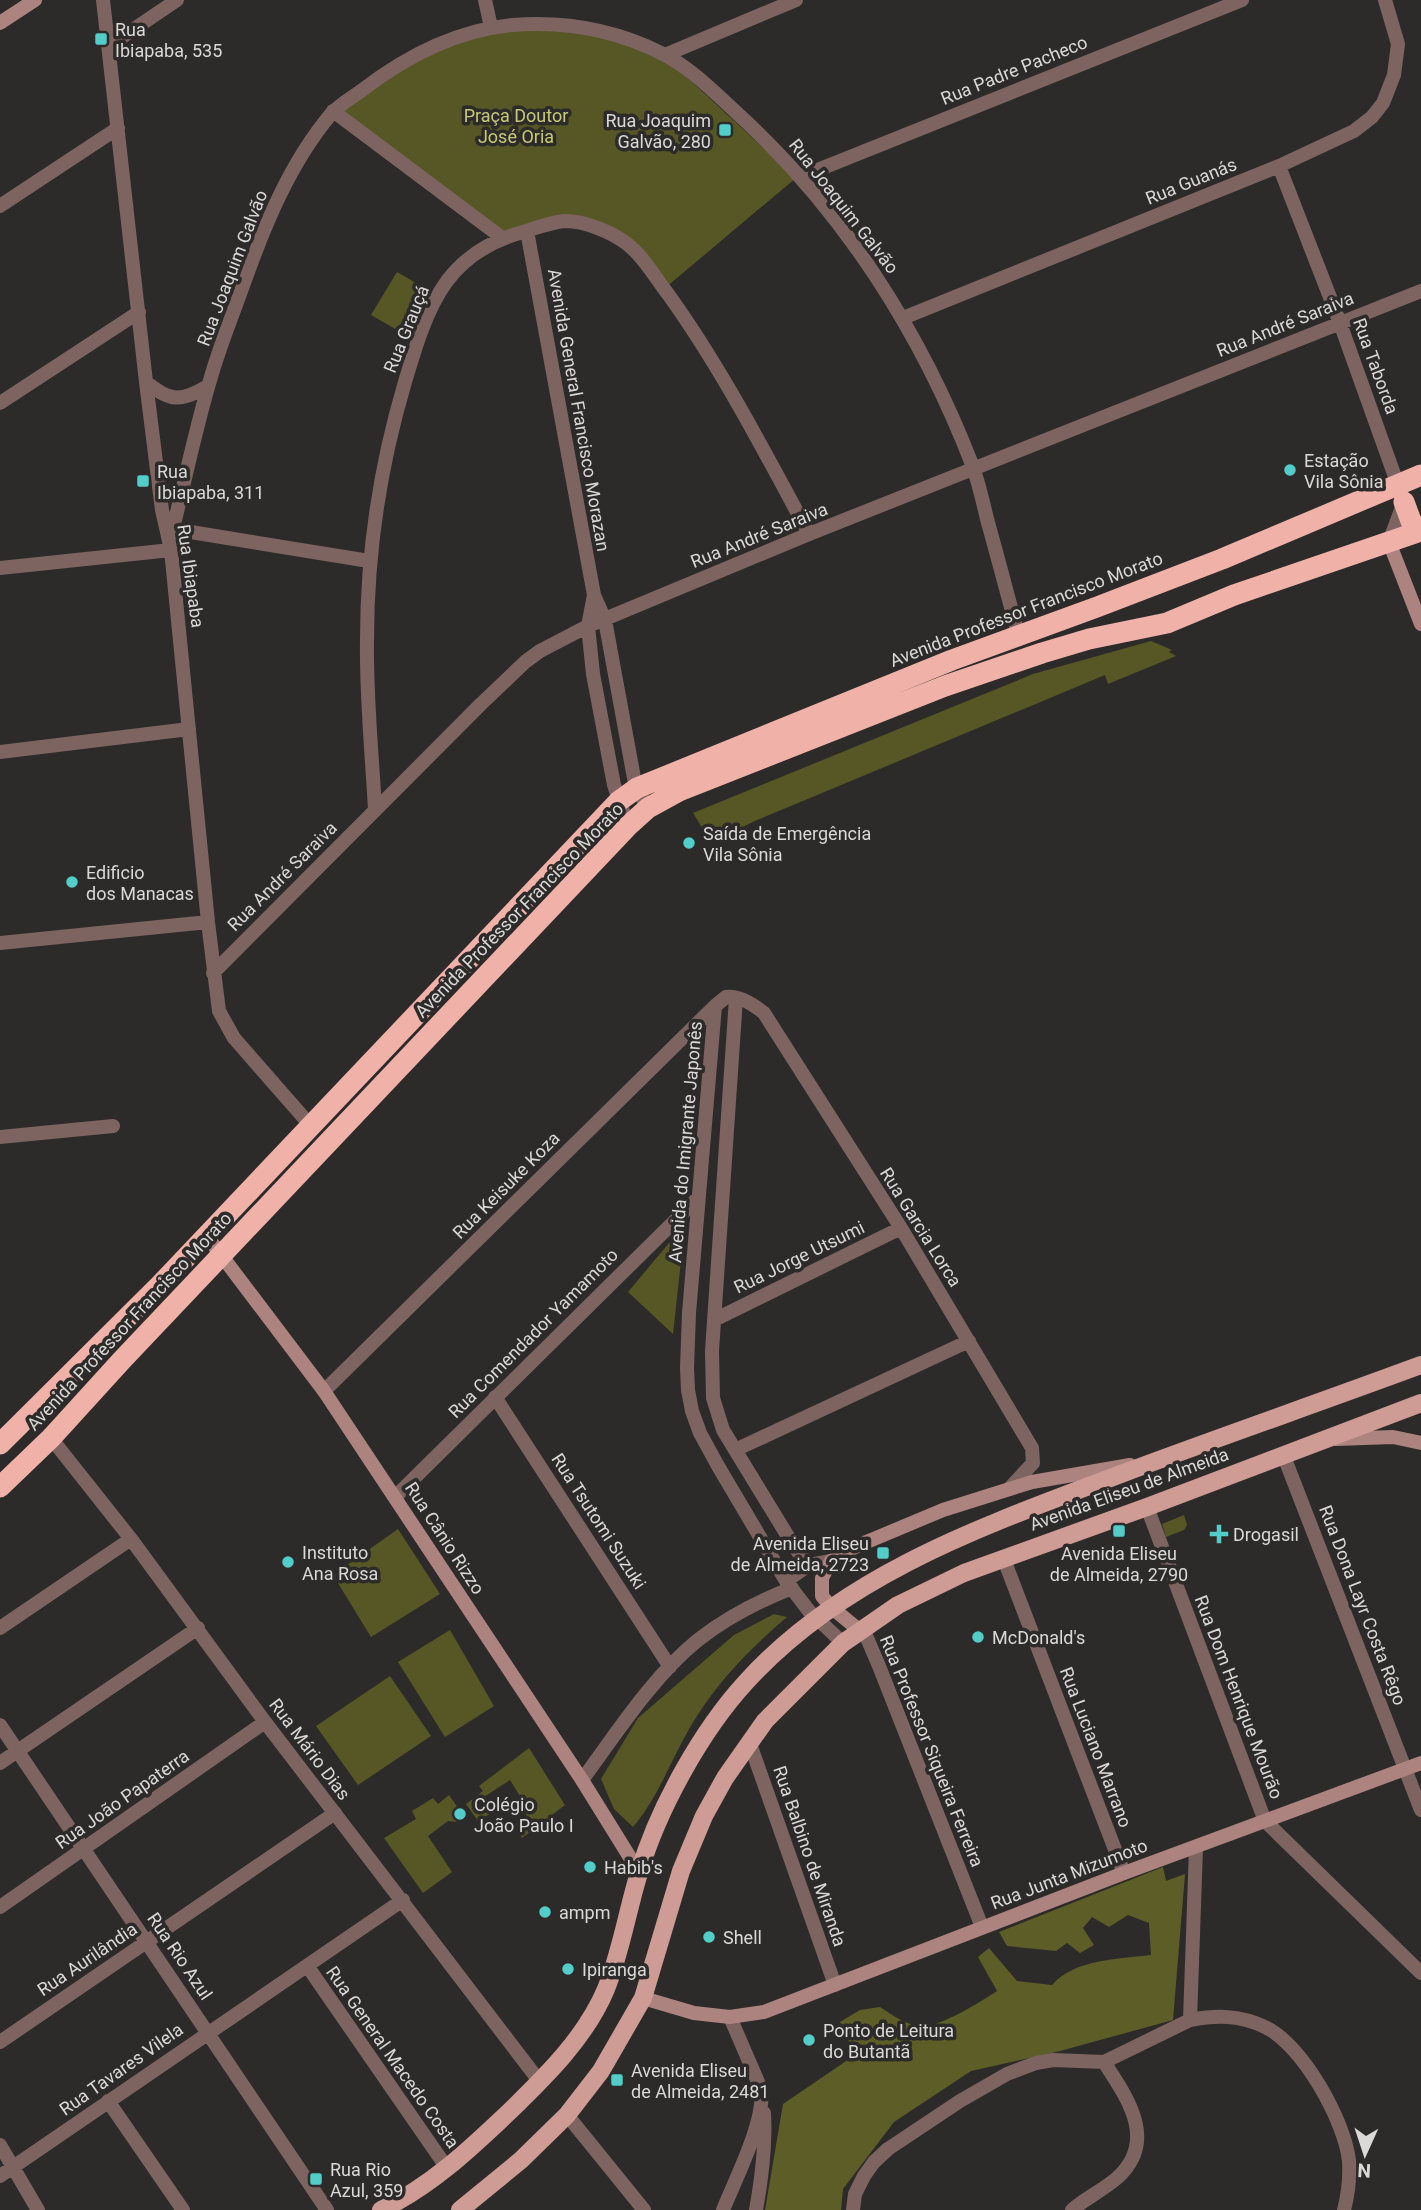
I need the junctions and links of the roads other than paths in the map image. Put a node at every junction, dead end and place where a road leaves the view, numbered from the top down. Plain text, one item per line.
1 (35, 0) edge
2 (103, 0) edge
3 (177, 0) edge
4 (485, 0) edge
5 (796, 0) edge
6 (1242, 0) edge
7 (1385, 0) edge
8 (0, 23) edge
9 (491, 27) junction
10 (109, 46) junction
11 (665, 55) junction
12 (333, 111) junction
13 (118, 128) junction
14 (1279, 166) junction
15 (800, 177) junction
16 (0, 206) edge
17 (527, 231) junction
18 (501, 237) junction
19 (1421, 291) edge
20 (139, 312) junction
21 (903, 318) junction
22 (1340, 323) junction
23 (146, 382) junction
24 (208, 386) junction
25 (0, 403) edge
26 (974, 470) junction
27 (1421, 475) edge
28 (1401, 493) junction
29 (1421, 531) edge
30 (809, 534) junction
31 (170, 536) junction
32 (1390, 542) junction
33 (369, 561) junction
34 (0, 568) edge
35 (593, 595) junction
36 (605, 620) junction
37 (1421, 624) edge
38 (588, 626) junction
39 (1019, 636) junction
40 (189, 729) junction
41 (0, 752) edge
42 (637, 788) junction
43 (619, 801) junction
44 (648, 808) junction
45 (375, 810) junction
46 (628, 826) junction
47 (208, 922) junction
48 (0, 943) edge
49 (213, 973) junction
50 (736, 998) junction
51 (715, 1006) junction
52 (113, 1126) dead end
53 (310, 1126) junction
54 (0, 1137) edge
55 (699, 1197) junction
56 (901, 1228) junction
57 (206, 1235) junction
58 (221, 1255) junction
59 (714, 1320) junction
60 (969, 1341) junction
61 (1421, 1365) edge
62 (324, 1391) junction
63 (495, 1397) junction
64 (1421, 1403) edge
65 (51, 1438) junction
66 (1324, 1439) junction
67 (1421, 1443) edge
68 (0, 1444) edge
69 (735, 1450) junction
70 (1283, 1454) junction
71 (1159, 1460) junction
72 (0, 1486) edge
73 (1009, 1489) junction
74 (395, 1497) junction
75 (1147, 1507) junction
76 (131, 1539) junction
77 (1003, 1557) junction
78 (831, 1562) junction
79 (809, 1565) junction
80 (789, 1585) junction
81 (824, 1613) junction
82 (0, 1628) edge
83 (198, 1628) junction
84 (859, 1630) junction
85 (843, 1643) junction
86 (670, 1667) junction
87 (265, 1722) junction
88 (0, 1725) edge
89 (749, 1741) junction
90 (16, 1751) junction
91 (0, 1763) edge
92 (1421, 1763) edge
93 (1406, 1768) junction
94 (582, 1780) junction
95 (1421, 1810) edge
96 (335, 1813) junction
97 (1265, 1821) junction
98 (1196, 1848) junction
99 (83, 1851) junction
100 (639, 1872) junction
101 (1124, 1873) junction
102 (403, 1900) junction
103 (0, 1907) edge
104 (982, 1927) junction
105 (147, 1941) junction
106 (308, 1968) junction
107 (1419, 1969) edge
108 (835, 1984) junction
109 (643, 1998) junction
110 (730, 2017) junction
111 (1190, 2021) junction
112 (208, 2032) junction
113 (0, 2042) edge
114 (1104, 2062) junction
115 (540, 2082) junction
116 (108, 2101) junction
117 (763, 2101) junction
118 (567, 2115) junction
119 (0, 2145) edge
120 (13, 2167) junction
121 (447, 2168) junction
122 (0, 2176) edge
123 (471, 2207) edge
124 (38, 2210) edge
125 (183, 2210) edge
126 (327, 2210) edge
127 (381, 2210) edge
128 (644, 2210) edge
129 (723, 2210) edge
130 (755, 2210) edge
131 (853, 2210) edge
132 (1072, 2210) edge
133 (1344, 2210) edge

1 - 8 street
2 - 10 street, Rua Ibiapaba
3 - 10 street
4 - 9 street
5 - 11 street
6 - 15 street, Rua Padre Pacheco
7 - 14 street, Rua Guanás
9 - 11 street, Rua Joaquim Galvão
9 - 12 street, Rua Joaquim Galvão
10 - 13 street, Rua Ibiapaba
11 - 15 street, Rua Joaquim Galvão
12 - 18 street
12 - 24 street, Rua Joaquim Galvão
13 - 16 street
13 - 20 street, Rua Ibiapaba
14 - 21 street, Rua Guanás
14 - 22 street, Rua Taborda
15 - 21 street, Rua Joaquim Galvão
17 - 18 street, Rua Grauçá
17 - 30 street, Rua Grauçá
17 - 35 street, Avenida General Francisco Morazan
18 - 33 street, Rua Grauçá
19 - 22 street, Rua André Saraiva
20 - 23 street, Rua Ibiapaba
20 - 25 street
21 - 26 street, Rua Joaquim Galvão
22 - 26 street, Rua André Saraiva
22 - 28 street, Rua Taborda
23 - 24 street
23 - 31 street, Rua Ibiapaba
24 - 31 street, Rua Joaquim Galvão
26 - 30 street, Rua André Saraiva
26 - 39 street, Rua Joaquim Galvão
27 - 28 highway, Avenida Professor Francisco Morato
28 - 29 highway
28 - 32 street
28 - 39 highway, Avenida Professor Francisco Morato
29 - 32 highway, Avenida Professor Francisco Morato
30 - 36 street, Rua André Saraiva
31 - 33 street
31 - 34 street
31 - 40 street, Rua Ibiapaba
32 - 37 street
32 - 44 highway, Avenida Professor Francisco Morato
33 - 45 street, Rua Grauçá
35 - 36 street, Avenida General Francisco Morazan
35 - 38 street, Avenida General Francisco Morazan
36 - 38 street, Rua André Saraiva
36 - 42 street, Avenida General Francisco Morazan
38 - 43 street, Avenida General Francisco Morazan
38 - 45 street, Rua André Saraiva
39 - 42 highway, Avenida Professor Francisco Morato
40 - 41 street
40 - 47 street, Rua Ibiapaba
42 - 43 highway, Avenida Professor Francisco Morato
42 - 44 street, Avenida General Francisco Morazan
43 - 46 street, Avenida General Francisco Morazan
43 - 53 highway, Avenida Professor Francisco Morato
44 - 46 highway, Avenida Professor Francisco Morato
45 - 49 street, Rua André Saraiva
46 - 58 highway, Avenida Professor Francisco Morato
47 - 48 street
47 - 49 street, Rua Ibiapaba
49 - 53 street, Rua Ibiapaba
50 - 51 street, Avenida do Imigrante Japonês
50 - 56 street, Rua Garcia Lorca
50 - 59 street
51 - 55 street, Avenida do Imigrante Japonês
51 - 62 street, Rua Keisuke Koza
52 - 54 street
53 - 57 highway, Avenida Professor Francisco Morato
55 - 63 street, Rua Comendador Yamamoto
55 - 80 street, Avenida do Imigrante Japonês
56 - 59 street, Rua Jorge Utsumi
56 - 60 street, Rua Garcia Lorca
57 - 58 street, Rua Cânio Rizzo
57 - 68 highway, Avenida Professor Francisco Morato
58 - 62 street, Rua Cânio Rizzo
58 - 65 highway, Avenida Professor Francisco Morato
59 - 69 street
60 - 69 street
60 - 73 street, Rua Garcia Lorca
61 - 71 main road, Avenida Eliseu de Almeida
62 - 74 street, Rua Cânio Rizzo
63 - 74 street, Rua Comendador Yamamoto
63 - 86 street, Rua Tsutomi Suzuki
64 - 66 main road, Avenida Eliseu de Almeida
65 - 72 highway, Avenida Professor Francisco Morato
65 - 76 street, Rua Mário Dias
66 - 67 street
66 - 70 main road, Avenida Eliseu de Almeida
69 - 79 street
70 - 75 main road, Avenida Eliseu de Almeida
70 - 93 street, Rua Dona Layr Costa Rêgo
71 - 73 street, Avenida Eliseu de Almeida
71 - 81 main road, Avenida Eliseu de Almeida
73 - 78 street, Avenida Eliseu de Almeida
74 - 94 street, Rua Cânio Rizzo
75 - 77 main road, Avenida Eliseu de Almeida
75 - 97 street, Rua Dom Henrique Mourão
76 - 82 street
76 - 83 street, Rua Mário Dias
77 - 84 main road, Avenida Eliseu de Almeida
77 - 101 street, Rua Luciano Marrano
78 - 79 street, Avenida Eliseu de Almeida
78 - 81 street
79 - 80 street, Avenida Eliseu de Almeida
80 - 81 street, Avenida do Imigrante Japonês
80 - 86 street, Avenida Eliseu de Almeida
81 - 84 street
81 - 85 street, Avenida do Imigrante Japonês
81 - 100 main road, Avenida Eliseu de Almeida
83 - 87 street, Rua Mário Dias
83 - 90 street
84 - 85 main road, Avenida Eliseu de Almeida
84 - 104 street, Rua Professor Siqueira Ferreira
85 - 89 main road, Avenida Eliseu de Almeida
86 - 94 street, Avenida Eliseu de Almeida
87 - 96 street, Rua Mário Dias
87 - 99 street, Rua João Papaterra
88 - 90 street, Rua Rio Azul
89 - 108 street, Rua Balbino de Miranda
89 - 109 main road, Avenida Eliseu de Almeida
90 - 91 street
90 - 99 street, Rua Rio Azul
92 - 93 street, Rua Junta Mizumoto
93 - 95 street, Rua Dona Layr Costa Rêgo
93 - 97 street, Rua Junta Mizumoto
94 - 100 street, Rua Cânio Rizzo
96 - 102 street, Rua Mário Dias
96 - 105 street, Rua Aurilândia
97 - 98 street, Rua Junta Mizumoto
97 - 107 street, Rua Dom Henrique Mourão
98 - 101 street, Rua Junta Mizumoto
98 - 111 street
99 - 103 street, Rua João Papaterra
99 - 105 street, Rua Rio Azul
100 - 115 main road, Avenida Eliseu de Almeida
101 - 104 street, Rua Junta Mizumoto
102 - 106 street, Rua Tavares Vilela
102 - 115 street, Rua Mário Dias
104 - 108 street, Rua Junta Mizumoto
105 - 112 street, Rua Rio Azul
105 - 113 street, Rua Aurilândia
106 - 112 street, Rua Tavares Vilela
106 - 121 street, Rua General Macedo Costa
108 - 110 street, Rua Junta Mizumoto
109 - 110 street, Rua Junta Mizumoto
109 - 118 main road, Avenida Eliseu de Almeida
110 - 117 street
111 - 114 street
111 - 133 street
112 - 116 street, Rua Tavares Vilela
112 - 126 street, Rua Rio Azul
114 - 131 street
114 - 132 street
115 - 121 main road, Avenida Eliseu de Almeida
116 - 120 street, Rua Tavares Vilela
116 - 125 street
117 - 129 street
117 - 130 street
118 - 123 main road, Avenida Eliseu de Almeida
118 - 128 street
119 - 120 street
120 - 122 street, Rua Tavares Vilela
120 - 124 street
121 - 127 main road, Avenida Eliseu de Almeida

